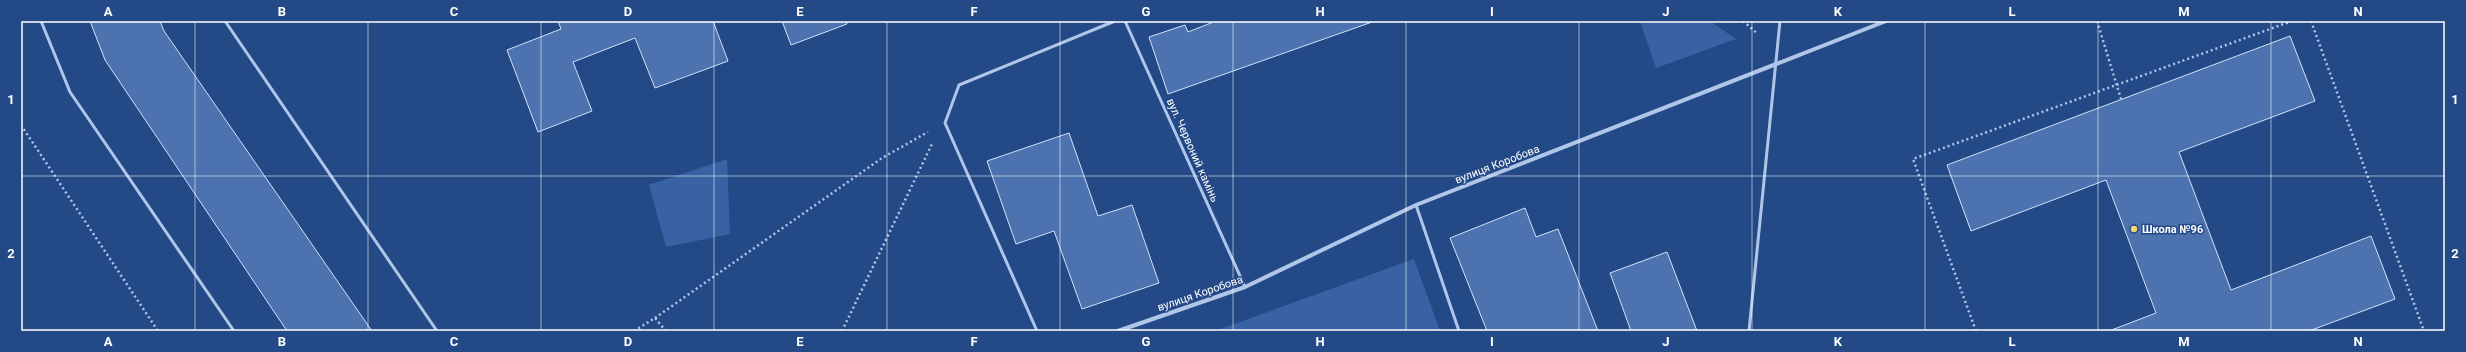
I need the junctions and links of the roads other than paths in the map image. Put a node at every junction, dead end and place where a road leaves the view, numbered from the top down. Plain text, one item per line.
1 (41, 21) edge
2 (226, 21) edge
3 (1115, 21) edge
4 (1125, 21) edge
5 (1780, 21) edge
6 (1886, 21) edge
7 (1774, 64) junction
8 (1416, 205) junction
9 (1245, 287) junction
10 (234, 331) edge
11 (437, 331) edge
12 (1037, 331) edge
13 (1118, 331) edge
14 (1459, 331) edge
15 (1749, 331) edge

1 - 10 lane
2 - 11 lane
3 - 12 lane
4 - 9 lane, вул. Червоний камінь
5 - 7 lane
6 - 7 street, вулиця Коробова
7 - 8 street, вулиця Коробова
7 - 15 lane
8 - 9 street, вулиця Коробова
8 - 14 lane
9 - 13 street, вулиця Коробова

